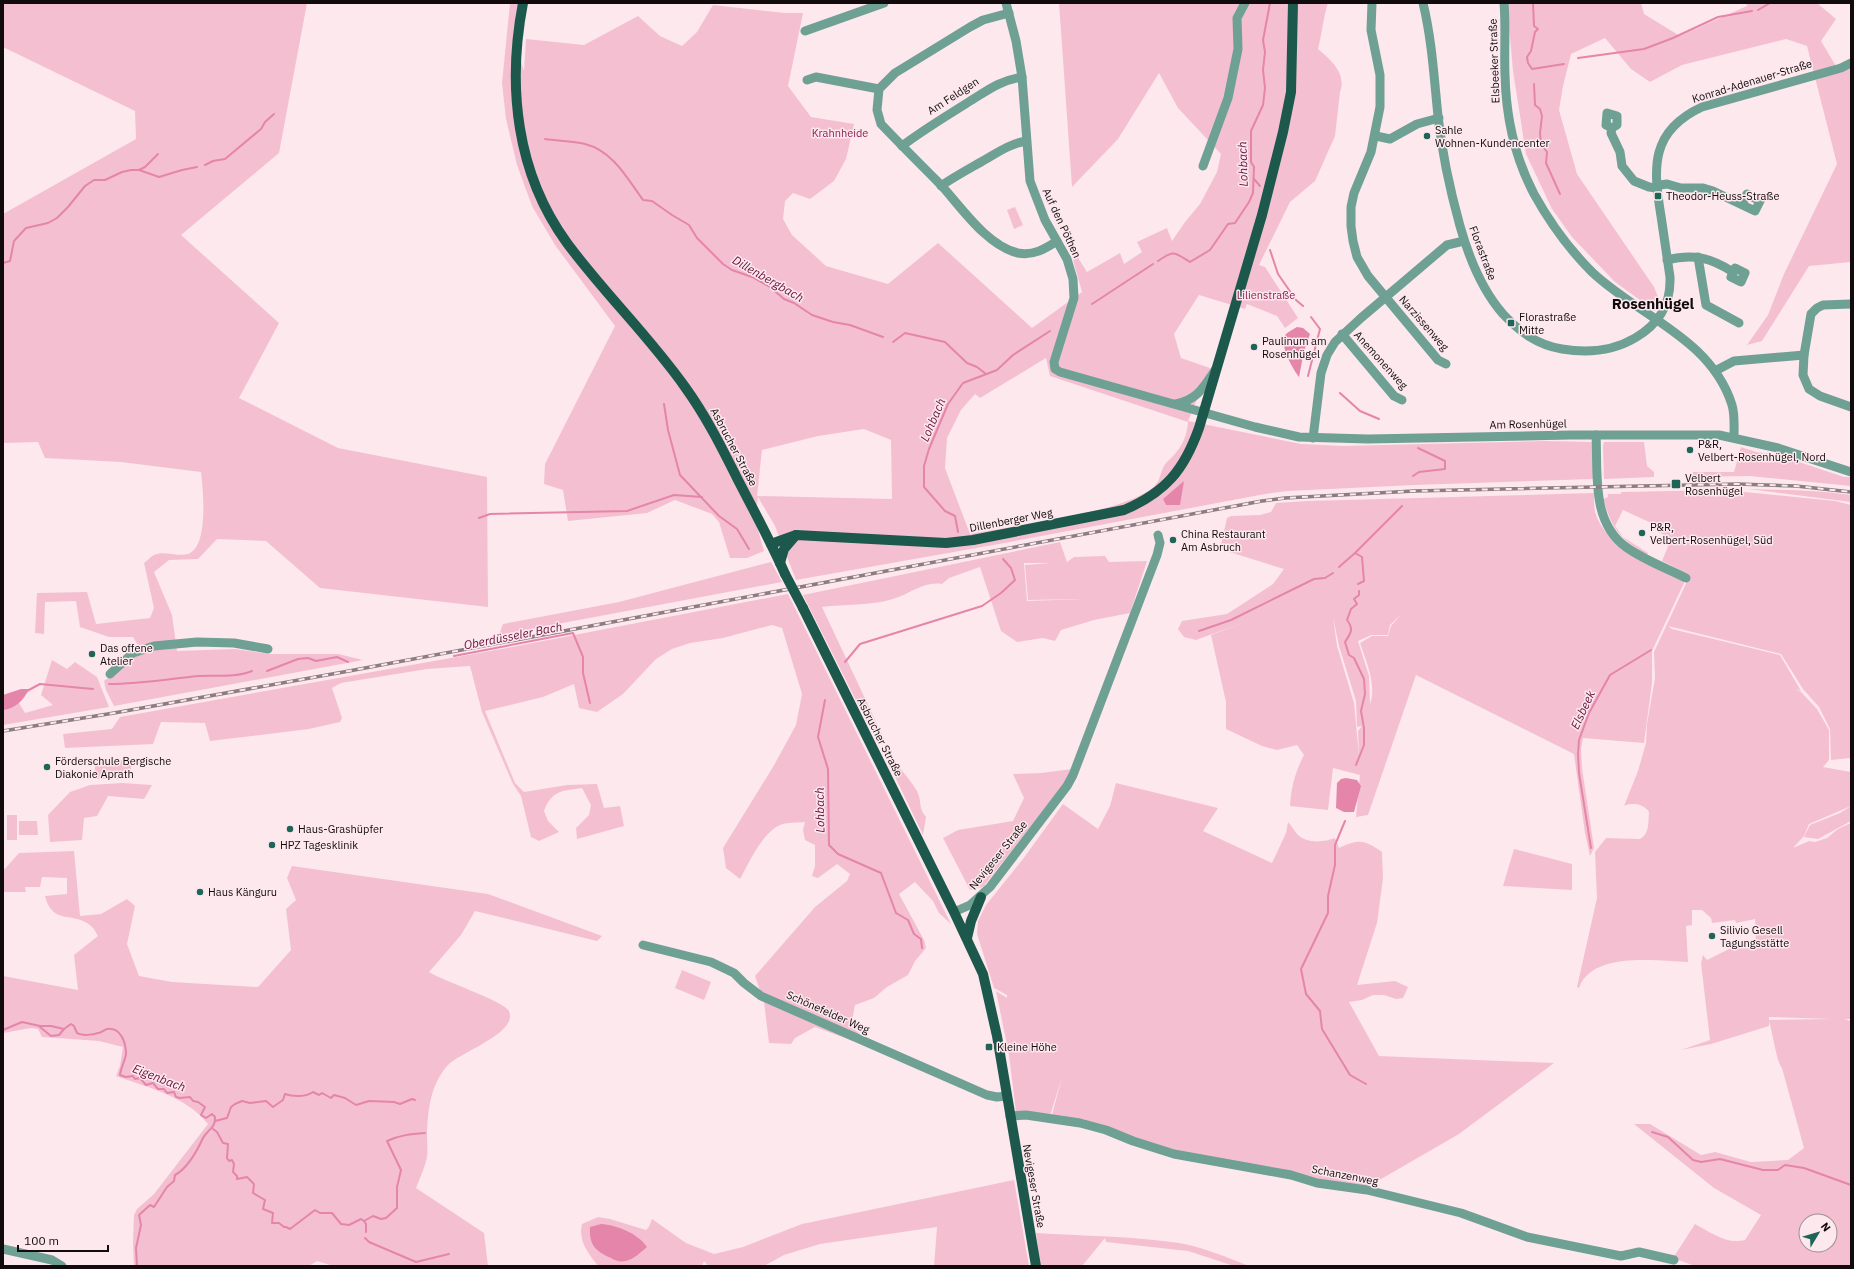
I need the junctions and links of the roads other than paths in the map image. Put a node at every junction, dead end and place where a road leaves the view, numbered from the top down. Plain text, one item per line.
1 (523, 3) edge
2 (884, 3) edge
3 (1006, 3) edge
4 (1245, 3) edge
5 (1293, 3) edge
6 (1372, 3) edge
7 (1423, 3) edge
8 (1504, 3) edge
9 (1009, 13) junction
10 (805, 31) dead end
11 (1851, 63) edge
12 (1022, 77) junction
13 (807, 80) dead end
14 (879, 89) junction
15 (1439, 118) junction
16 (1612, 128) dead end
17 (1376, 136) junction
18 (1026, 140) junction
19 (902, 146) junction
20 (1203, 166) dead end
21 (941, 186) junction
22 (1656, 188) junction
23 (1742, 204) dead end
24 (1057, 241) junction
25 (1464, 241) junction
26 (1698, 257) junction
27 (1668, 260) junction
28 (1733, 272) dead end
29 (1386, 297) junction
30 (1851, 304) edge
31 (1658, 320) junction
32 (1739, 323) dead end
33 (1342, 334) junction
34 (1804, 355) junction
35 (1446, 364) dead end
36 (1217, 367) junction
37 (1715, 371) junction
38 (1402, 400) dead end
39 (1175, 404) junction
40 (1851, 407) edge
41 (1204, 412) junction
42 (1596, 436) junction
43 (1313, 438) junction
44 (1734, 438) junction
45 (1851, 472) edge
46 (796, 535) junction
47 (1158, 535) dead end
48 (771, 544) junction
49 (780, 563) junction
50 (1686, 578) dead end
51 (268, 649) dead end
52 (110, 674) dead end
53 (981, 896) junction
54 (954, 912) junction
55 (967, 938) junction
56 (643, 945) dead end
57 (1007, 1096) junction
58 (1010, 1116) junction
59 (3, 1250) edge
60 (1674, 1260) dead end
61 (62, 1266) edge
62 (1036, 1266) edge

1 - 48 main road, Asbrucher Straße
2 - 10 street
3 - 9 street, Auf den Pöthen
4 - 20 street
5 - 36 main road, Dillenberger Weg
6 - 17 street, Narzissenweg
7 - 15 street, Florastraße
8 - 31 street, Elsbeeker Straße
9 - 12 street, Auf den Pöthen
9 - 14 street
11 - 22 street, Konrad-Adenauer-Straße
12 - 18 street, Auf den Pöthen
12 - 19 street, Am Feldgen
13 - 14 street
14 - 19 street
15 - 17 street
15 - 25 street, Florastraße
16 - 22 street
17 - 29 street, Narzissenweg
18 - 21 street
18 - 24 street, Auf den Pöthen
19 - 21 street
21 - 24 street
22 - 23 street
22 - 27 street, Konrad-Adenauer-Straße
24 - 39 street, Auf den Pöthen
25 - 29 street
25 - 31 street, Florastraße
26 - 27 street
26 - 28 street
26 - 32 street
27 - 31 street, Konrad-Adenauer-Straße
29 - 33 street
29 - 35 street, Narzissenweg
30 - 34 street
31 - 37 street, Elsbeeker Straße
33 - 38 street, Anemonenweg
33 - 43 street
34 - 37 street
34 - 40 street
36 - 39 street
36 - 41 main road, Dillenberger Weg
37 - 44 street, Elsbeeker Straße
39 - 41 street, Auf den Pöthen
41 - 43 street, Am Rosenhügel
41 - 46 main road, Dillenberger Weg
42 - 43 street, Am Rosenhügel
42 - 44 street, Am Rosenhügel
42 - 50 street
44 - 45 street, Am Rosenhügel
46 - 48 main road, Dillenberger Weg
46 - 49 main road
47 - 53 street, Nevigeser Straße
48 - 49 main road, Asbrucher Straße
49 - 54 main road, Asbrucher Straße, bridge
51 - 52 street
53 - 54 street, Nevigeser Straße
53 - 55 main road
54 - 55 main road, Nevigeser Straße
55 - 57 main road, Nevigeser Straße
56 - 57 street, Schönefelder Weg
57 - 58 main road, Nevigeser Straße
58 - 60 street, Schanzenweg
58 - 62 main road, Nevigeser Straße
59 - 61 street

